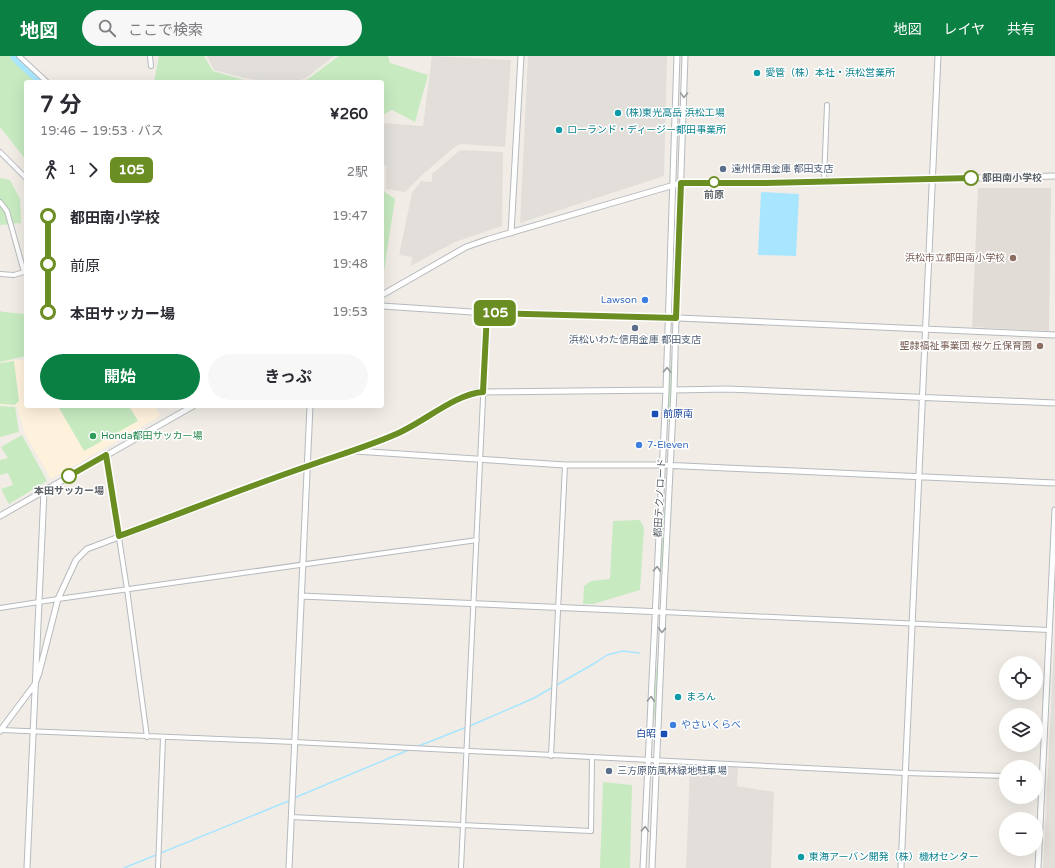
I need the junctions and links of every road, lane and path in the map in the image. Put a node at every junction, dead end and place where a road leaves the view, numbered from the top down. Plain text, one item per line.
1 (19, 56) edge
2 (150, 56) edge
3 (521, 56) edge
4 (677, 56) edge
5 (685, 56) edge
6 (938, 56) edge
7 (151, 66) dead end
8 (45, 80) edge
9 (827, 105) dead end
10 (0, 152) edge
11 (24, 176) edge
12 (1055, 176) edge
13 (932, 178) junction
14 (824, 181) junction
15 (681, 183) junction
16 (674, 186) junction
17 (0, 202) edge
18 (511, 232) junction
19 (24, 269) edge
20 (24, 272) edge
21 (0, 274) edge
22 (384, 294) edge
23 (384, 306) edge
24 (487, 313) junction
25 (668, 318) junction
26 (676, 318) junction
27 (925, 330) junction
28 (1055, 335) edge
29 (666, 390) junction
30 (674, 390) junction
31 (483, 392) junction
32 (922, 398) junction
33 (1055, 404) edge
34 (189, 408) edge
35 (310, 408) edge
36 (353, 450) junction
37 (106, 455) junction
38 (480, 459) junction
39 (565, 465) junction
40 (307, 466) junction
41 (662, 466) junction
42 (670, 466) junction
43 (919, 477) junction
44 (1055, 483) edge
45 (44, 491) junction
46 (1055, 510) edge
47 (0, 516) edge
48 (119, 536) junction
49 (476, 540) junction
50 (302, 564) junction
51 (127, 589) junction
52 (301, 596) junction
53 (58, 599) junction
54 (39, 602) junction
55 (474, 604) junction
56 (0, 608) edge
57 (559, 608) junction
58 (655, 612) junction
59 (663, 612) junction
60 (912, 623) junction
61 (1049, 630) junction
62 (35, 684) junction
63 (1, 731) edge
64 (33, 731) junction
65 (147, 737) junction
66 (163, 738) junction
67 (294, 742) junction
68 (466, 752) junction
69 (551, 756) junction
70 (592, 758) junction
71 (648, 760) junction
72 (1040, 760) edge
73 (656, 761) junction
74 (905, 773) junction
75 (999, 776) edge
76 (1039, 804) edge
77 (291, 817) junction
78 (462, 824) junction
79 (27, 868) edge
80 (158, 868) edge
81 (289, 868) edge
82 (461, 868) edge
83 (643, 868) edge
84 (652, 868) edge
85 (901, 868) edge
86 (1038, 868) edge

1 - 8 street
2 - 7 street
3 - 18 street
4 - 16 street, 都田テクノロード
5 -> 15 street, 都田テクノロード
6 - 13 street
9 - 14 street
10 - 11 street
12 - 13 street
13 - 14 street
13 - 27 street
14 - 15 street
15 - 16 street
15 - 26 street, 都田テクノロード
16 - 18 street
16 - 25 street, 都田テクノロード
17 - 19 street
18 - 22 street
20 - 21 street
23 - 24 street
24 - 25 street
24 - 31 street
25 - 26 street
29 -> 25 street, 都田テクノロード
26 - 27 street
26 - 30 street, 都田テクノロード
27 - 28 street
27 - 32 street
29 - 31 street
29 - 41 street, 都田テクノロード
30 - 32 street
30 - 42 street, 都田テクノロード
31 - 36 street
31 - 38 street
32 - 33 street
32 - 43 street
34 - 37 street
35 - 40 street
36 - 38 street
36 - 40 street
37 - 45 street
37 - 48 street
38 - 39 street
38 - 49 street
39 - 41 street
39 - 57 street
40 - 48 street
40 - 50 street
41 - 42 street
58 -> 41 street, 都田テクノロード
42 - 43 street
42 - 59 street, 都田テクノロード
43 - 44 street
43 - 60 street
45 - 47 street
45 - 54 street
46 - 61 street
48 - 51 street
48 - 53 street
49 - 50 street
49 - 55 street
50 - 51 street
50 - 52 street
51 - 53 street
51 - 65 street
52 - 55 street
52 - 67 street
53 - 54 street
53 - 62 street
54 - 56 street
54 - 62 street
55 - 57 street
55 - 68 street
57 - 58 street
57 - 69 street
58 - 59 street
71 -> 58 street, 都田テクノロード
59 - 60 street
59 -> 73 street, 都田テクノロード
60 - 61 street
60 - 74 street
61 - 72 street
62 - 63 street
62 - 64 street
63 - 64 street
64 - 65 street
64 - 79 street
65 - 66 street
66 - 67 street
66 - 80 street
67 - 68 street
67 - 77 street
68 - 69 street
68 - 78 street
69 - 70 street
70 - 71 street
70 - 78 street
71 - 73 street
83 -> 71 street, 都田テクノロード
73 - 74 street
73 - 84 street, 都田テクノロード
74 - 75 street
74 - 85 street
76 - 86 street
77 - 78 street
77 - 81 street
78 - 82 street

